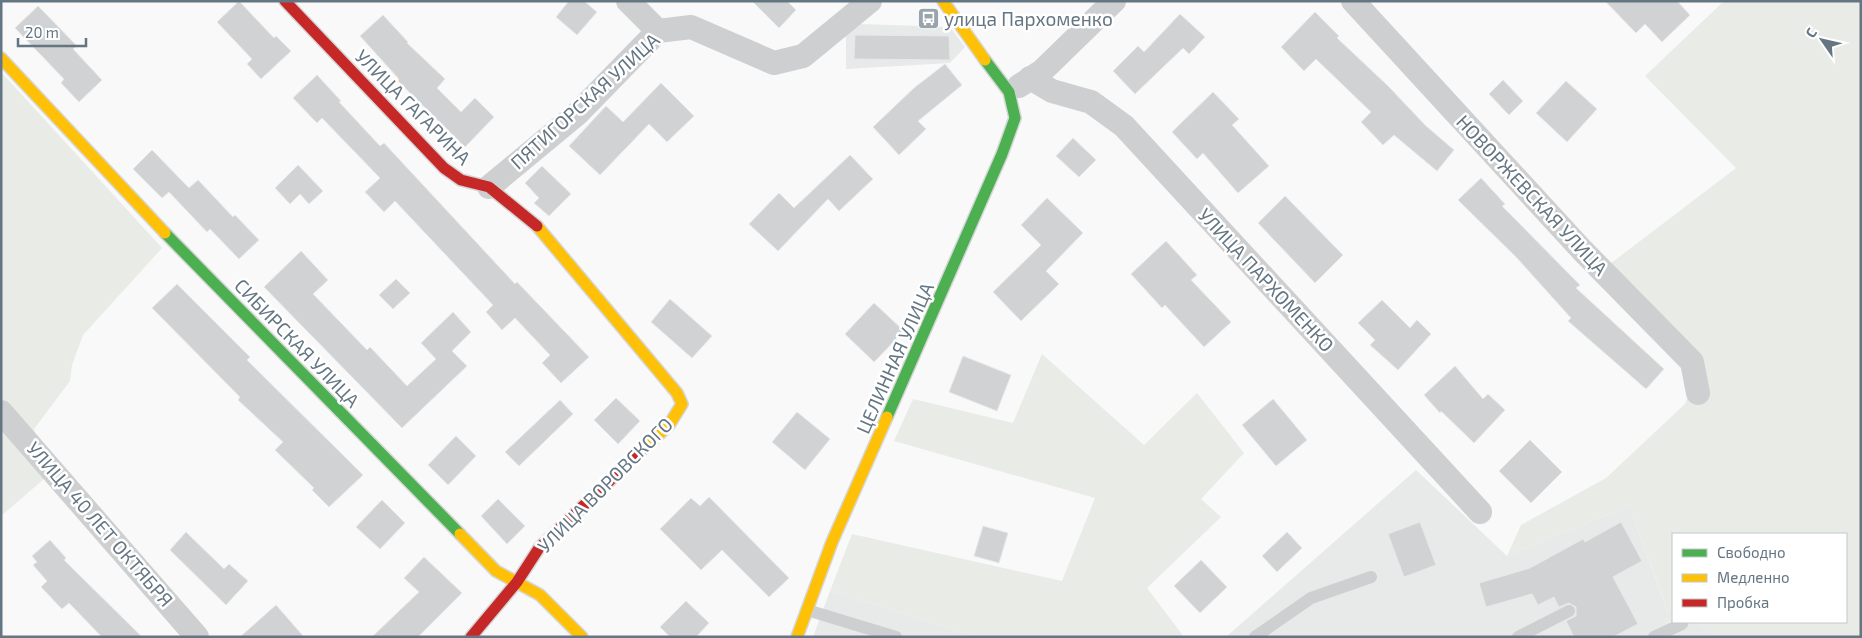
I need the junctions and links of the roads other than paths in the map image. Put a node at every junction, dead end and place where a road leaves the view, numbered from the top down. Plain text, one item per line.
1 (285, 1) edge
2 (628, 1) edge
3 (870, 1) edge
4 (942, 1) edge
5 (1114, 1) edge
6 (1352, 1) edge
7 (658, 31) junction
8 (1, 58) edge
9 (1030, 78) junction
10 (1009, 92) junction
11 (489, 187) junction
12 (1698, 393) dead end
13 (682, 404) joint
14 (1, 412) edge
15 (1480, 512) dead end
16 (1371, 577) dead end
17 (517, 582) junction
18 (807, 610) junction
19 (1569, 611) dead end
20 (1682, 624) dead end
21 (198, 637) edge
22 (471, 637) edge
23 (582, 637) edge
24 (797, 637) edge
25 (896, 637) edge
26 (1255, 637) edge
27 (1518, 637) edge
28 (1654, 637) edge

1 - 11 street, УЛИЦА ГАГАРИНА
2 - 7 street
3 - 7 street, ПЯТИГОРСКАЯ УЛИЦА
4 - 10 street
5 - 9 street
6 - 12 street, НОВОРЖЕВСКАЯ УЛИЦА
7 - 11 street, ПЯТИГОРСКАЯ УЛИЦА
8 - 17 street, СИБИРСКАЯ УЛИЦА
9 - 10 street
9 - 15 street, УЛИЦА ПАРХОМЕНКО
10 - 18 street, ЦЕЛИННАЯ УЛИЦА
11 - 13 street, УЛИЦА ГАГАРИНА
13 - 17 street, УЛИЦА ВОРОВСКОГО
14 - 21 street, УЛИЦА 40 ЛЕТ ОКТЯБРЯ
16 - 26 lane
17 - 22 street, УЛИЦА ВОРОВСКОГО
17 - 23 street, СИБИРСКАЯ УЛИЦА
18 - 24 street, ЦЕЛИННАЯ УЛИЦА
18 - 25 lane
19 - 27 lane
20 - 28 lane

